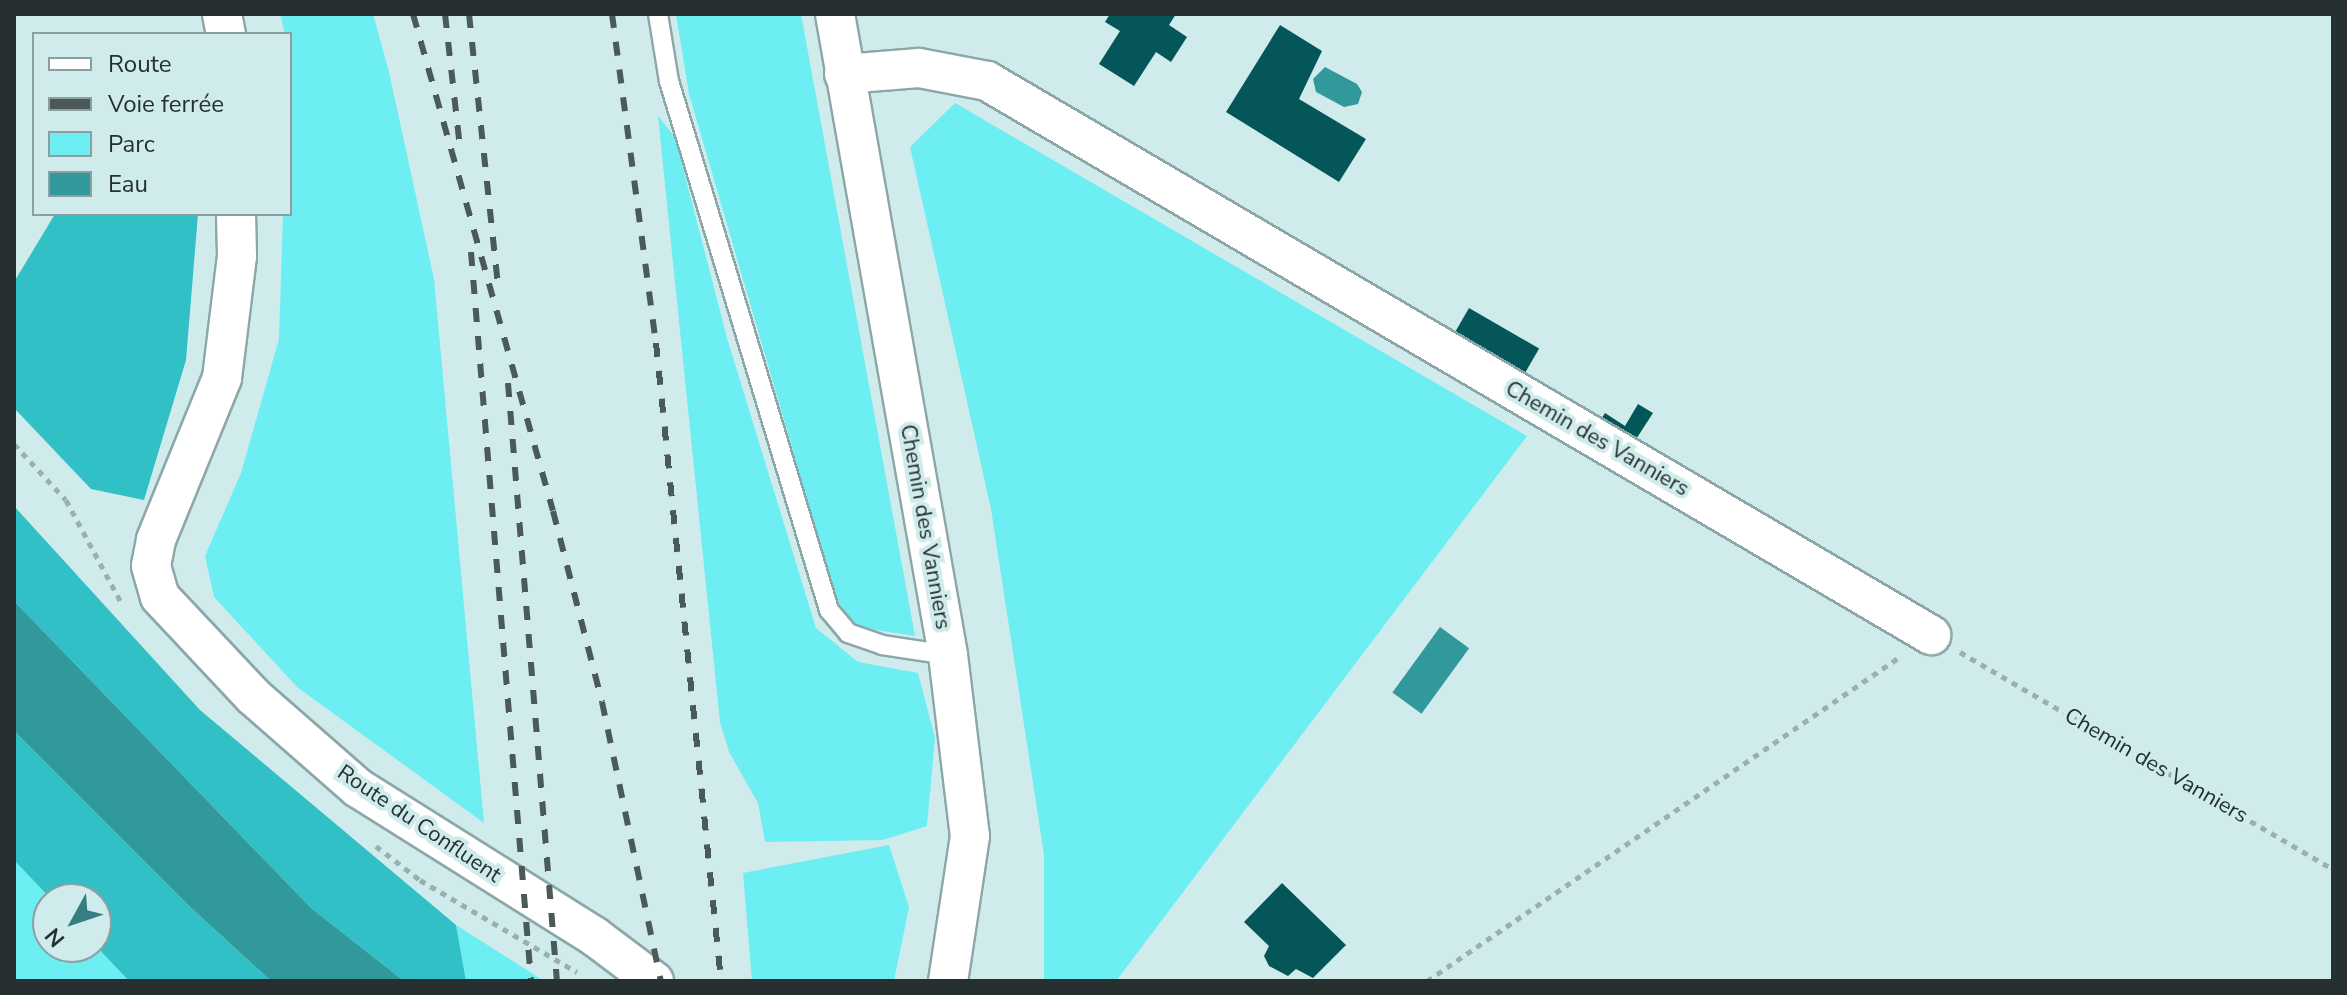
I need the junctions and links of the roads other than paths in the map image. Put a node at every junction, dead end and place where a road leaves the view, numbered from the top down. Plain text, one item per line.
1 (658, 14) edge
2 (835, 14) edge
3 (844, 74) junction
4 (236, 216) edge
5 (1931, 635) road end
6 (948, 655) junction
7 (654, 981) edge
8 (948, 981) edge

1 - 6 lane
2 - 3 street, Chemin des Vanniers
3 - 5 street, Chemin des Vanniers
3 - 6 street, Chemin des Vanniers
4 - 7 street, Route du Confluent
6 - 8 street, Chemin des Vanniers

